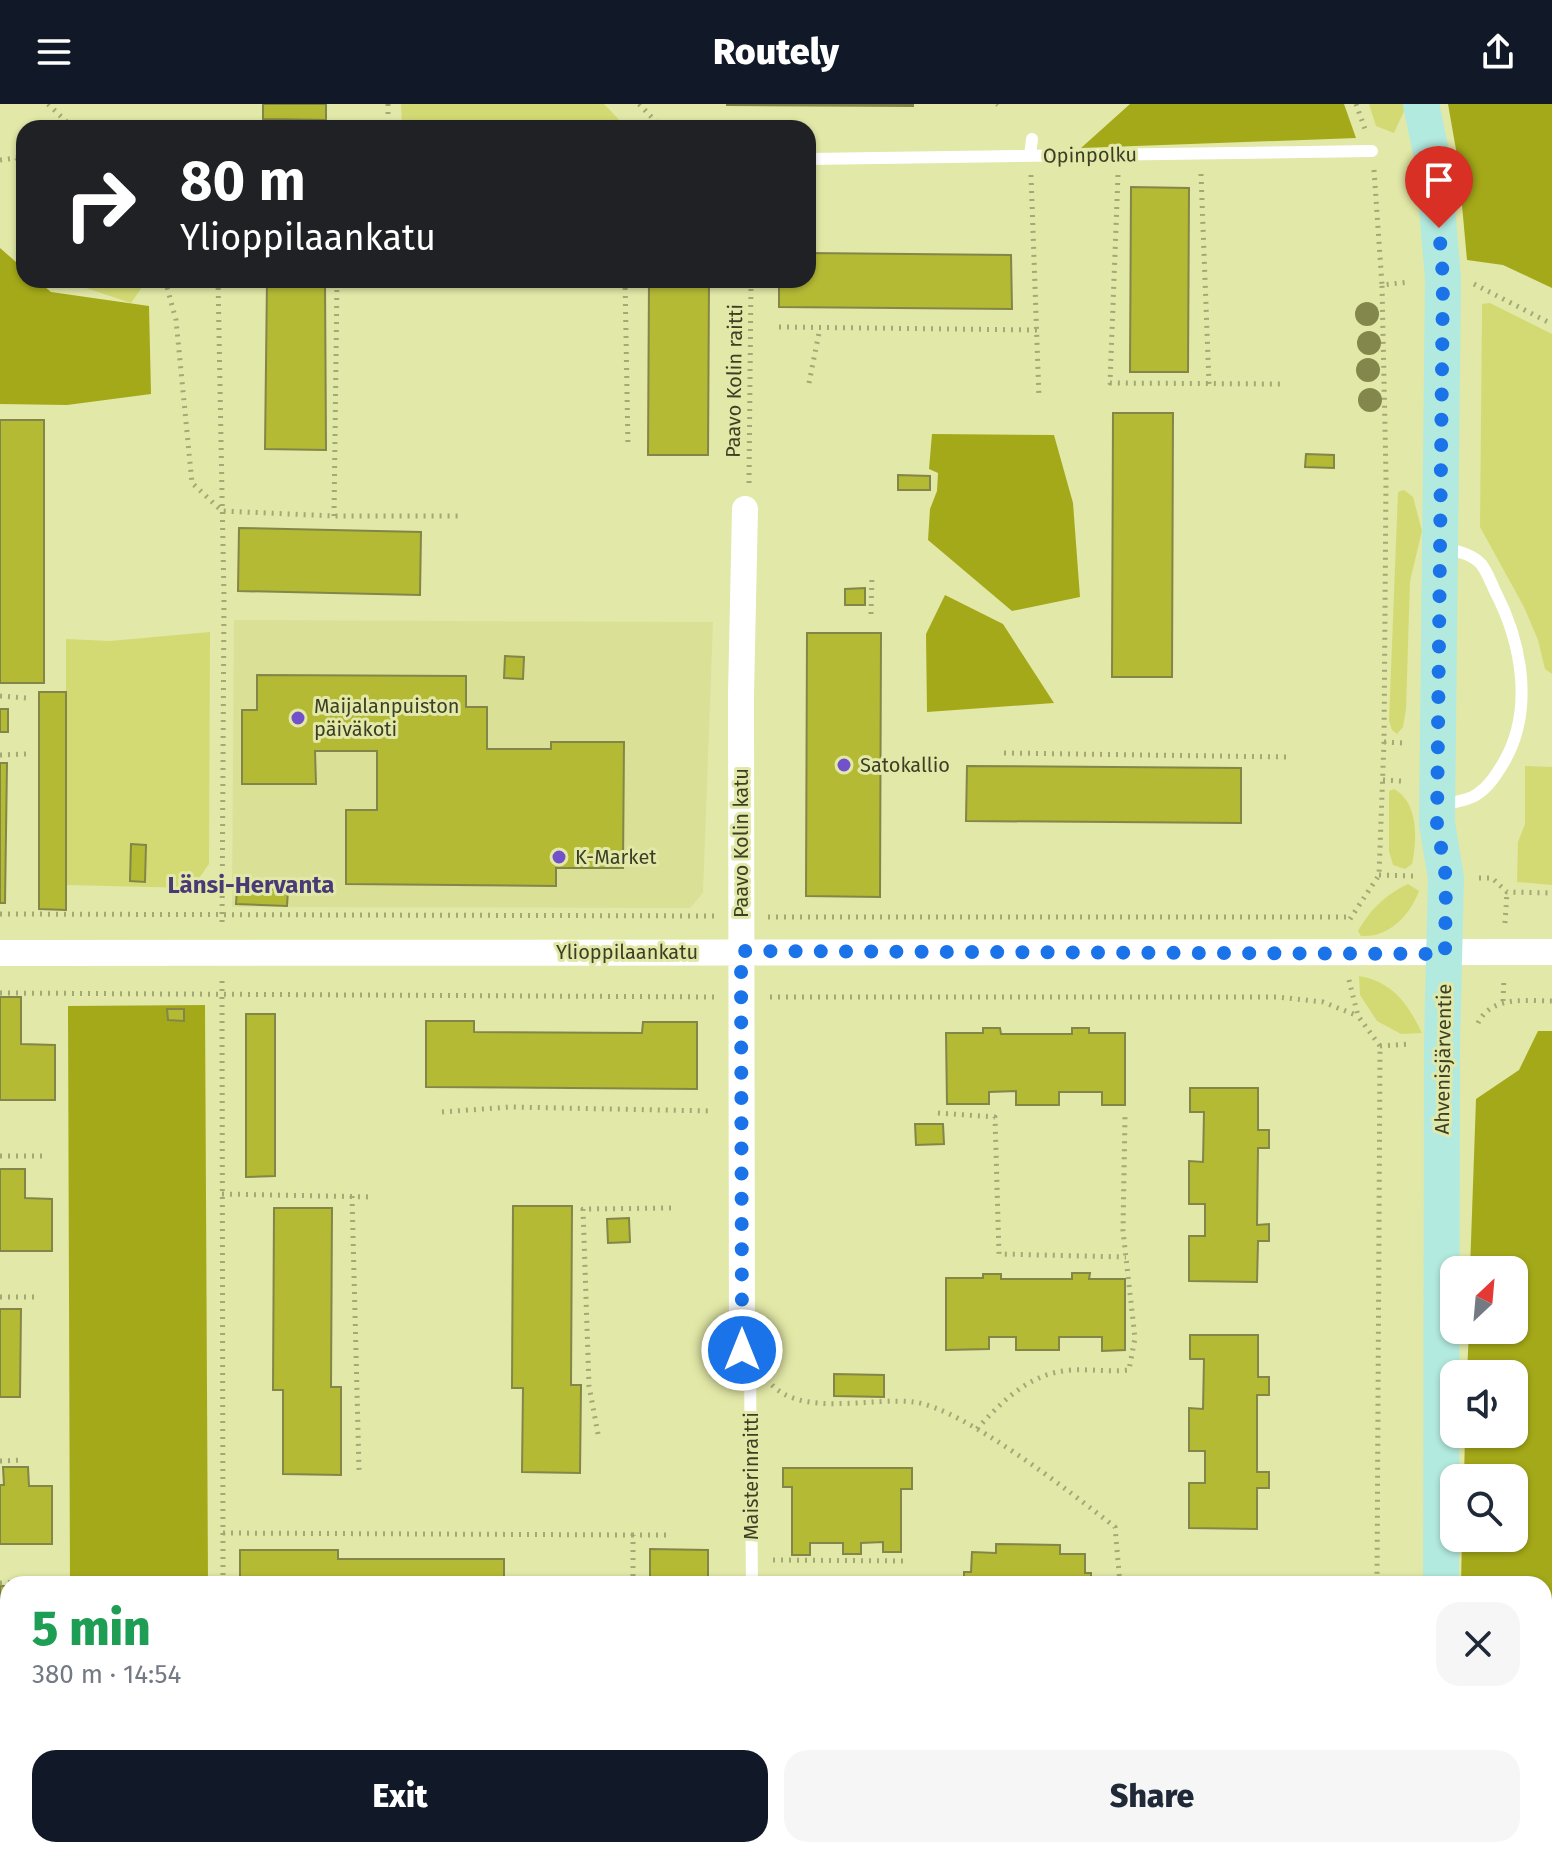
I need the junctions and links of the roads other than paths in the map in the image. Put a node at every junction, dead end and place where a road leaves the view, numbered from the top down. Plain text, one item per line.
1 (1421, 104) edge
2 (1032, 139) dead end
3 (1372, 151) dead end
4 (1030, 156) junction
5 (816, 159) edge
6 (747, 496) road end
7 (1440, 547) junction
8 (1438, 806) junction
9 (741, 951) junction
10 (1552, 952) edge
11 (0, 953) edge
12 (1445, 954) junction
13 (759, 1375) joint
14 (752, 1576) edge
15 (1441, 1576) edge

1 - 7 main road, Ahvenisjärventie
2 - 4 lane
3 - 4 lane, Opinpolku
4 - 5 lane, Opinpolku
6 - 9 street, Paavo Kolin katu
7 - 8 main road, Ahvenisjärventie
7 - 8 lane
8 - 12 main road, Ahvenisjärventie
9 - 11 street, Ylioppilaankatu
9 - 12 street, Ylioppilaankatu
9 - 13 street, Paavo Kolin katu
10 - 12 street, Ylioppilaankatu
12 - 15 main road, Ahvenisjärventie
13 - 14 lane, Maisterinraitti

